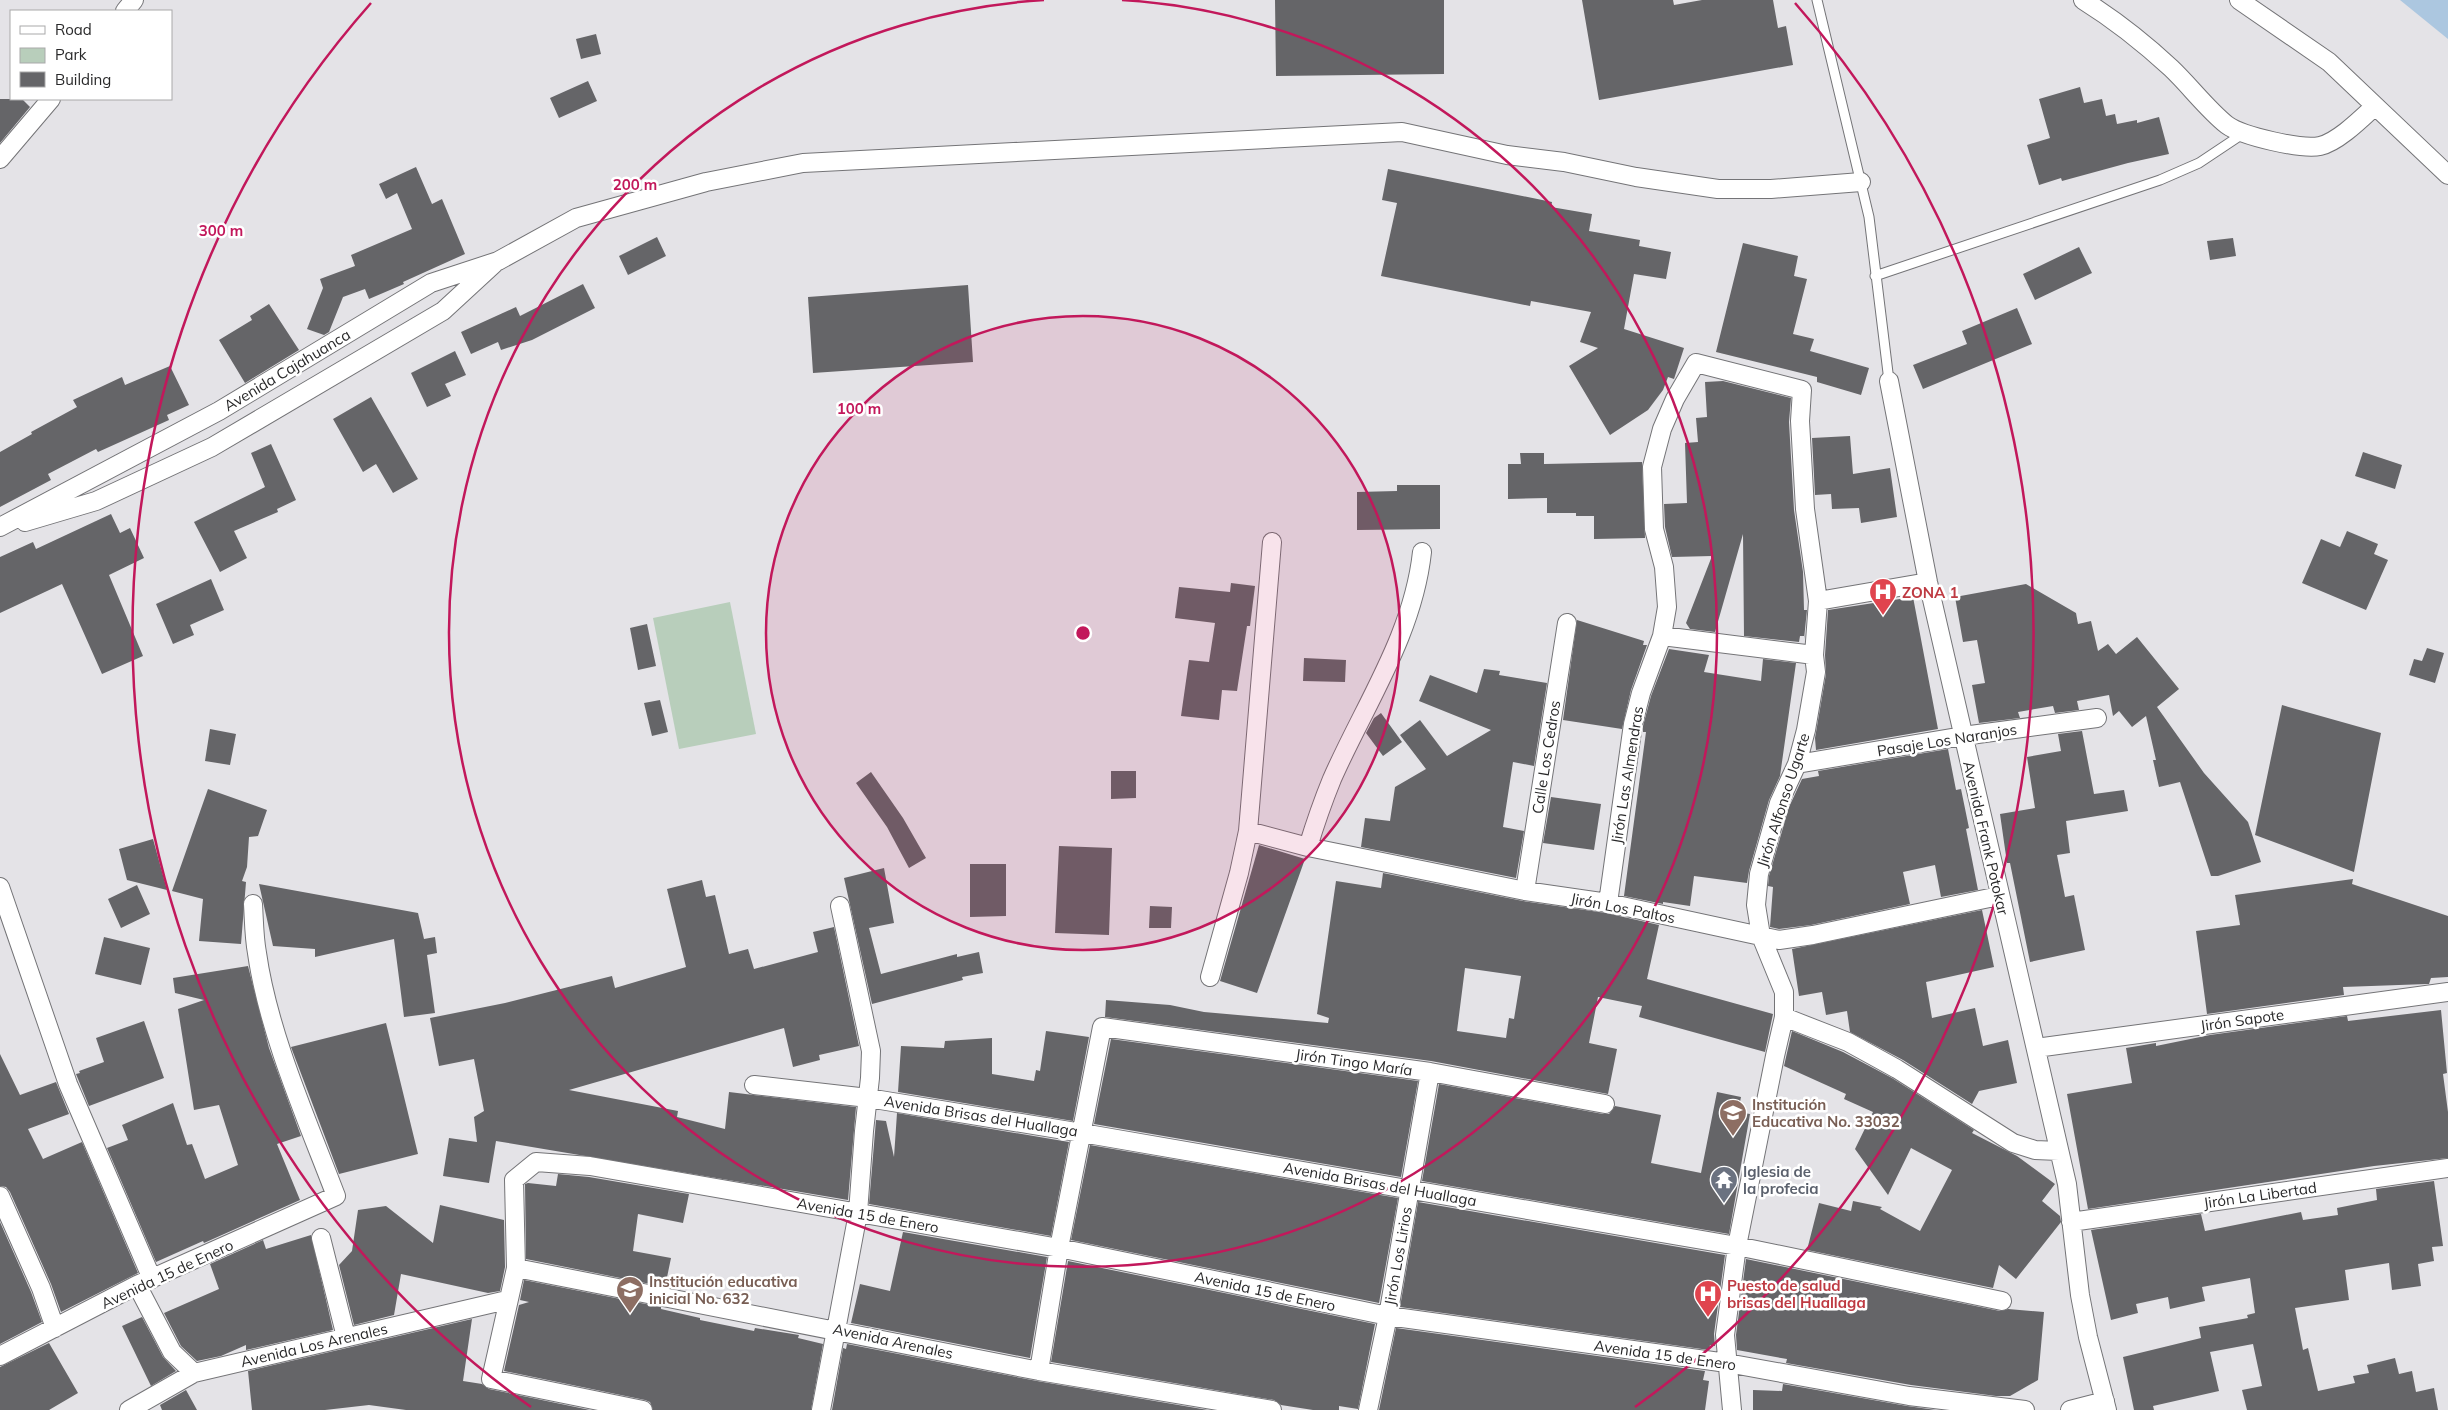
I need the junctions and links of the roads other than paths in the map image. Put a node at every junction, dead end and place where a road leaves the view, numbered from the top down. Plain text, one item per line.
1 (134, 0) edge
2 (1817, 0) edge
3 (2084, 0) edge
4 (2239, 0) edge
5 (126, 10) edge
6 (50, 100) edge
7 (2375, 106) junction
8 (2245, 133) junction
9 (0, 159) edge
10 (2448, 175) edge
11 (1861, 182) junction
12 (498, 261) junction
13 (1875, 276) junction
14 (1696, 363) joint
15 (1888, 380) joint
16 (0, 528) edge
17 (1272, 542) dead end
18 (1422, 552) dead end
19 (1928, 582) junction
20 (1818, 601) junction
21 (1568, 623) dead end
22 (1662, 636) junction
23 (1814, 654) junction
24 (2097, 718) dead end
25 (1963, 736) junction
26 (1797, 764) junction
27 (1248, 831) junction
28 (1308, 847) junction
29 (0, 887) edge
30 (1525, 891) junction
31 (1999, 896) junction
32 (1608, 903) junction
33 (253, 904) dead end
34 (840, 906) dead end
35 (1761, 936) junction
36 (1210, 977) dead end
37 (2448, 992) edge
38 (1784, 1018) junction
39 (2036, 1048) junction
40 (1430, 1072) junction
41 (754, 1085) dead end
42 (868, 1098) junction
43 (1605, 1104) dead end
44 (1082, 1133) junction
45 (2059, 1151) junction
46 (2448, 1168) edge
47 (1410, 1190) junction
48 (0, 1196) edge
49 (858, 1213) junction
50 (2071, 1222) junction
51 (322, 1238) dead end
52 (1737, 1246) junction
53 (1058, 1248) junction
54 (516, 1268) junction
55 (144, 1282) junction
56 (507, 1300) junction
57 (2002, 1301) dead end
58 (1388, 1316) junction
59 (55, 1328) junction
60 (837, 1330) junction
61 (346, 1337) junction
62 (0, 1356) edge
63 (1727, 1363) junction
64 (1039, 1371) junction
65 (194, 1373) junction
66 (2106, 1405) edge
67 (128, 1410) edge
68 (643, 1410) edge
69 (821, 1410) edge
70 (1272, 1410) edge
71 (1368, 1410) edge
72 (1732, 1410) edge
73 (2025, 1410) edge
74 (2070, 1410) edge

1 - 5 street
2 - 11 lane
3 - 8 street
4 - 7 street
6 - 9 street
7 - 8 street
7 - 10 street
8 - 13 lane
11 - 12 street, Avenida Cajahuanca
11 - 13 lane
12 - 16 street, Avenida Cajahuanca
12 - 16 street
13 - 15 lane
14 - 20 street, Jirón Alfonso Ugarte
14 - 22 street, Jirón Las Almendras
15 - 19 street, Avenida Frank Potokar
17 - 27 street
18 - 28 street
19 - 20 street
19 - 25 street, Avenida Frank Potokar
20 - 23 street, Jirón Alfonso Ugarte
21 - 30 street, Calle Los Cedros
22 - 23 street
22 - 32 street, Jirón Las Almendras
23 - 26 street, Jirón Alfonso Ugarte
24 - 25 street, Pasaje Los Naranjos
25 - 26 street, Pasaje Los Naranjos
25 - 31 street, Avenida Frank Potokar
26 - 35 street, Jirón Alfonso Ugarte
27 - 28 street, Jirón Los Paltos
27 - 36 street
28 - 30 street, Jirón Los Paltos
29 - 55 street
30 - 32 street, Jirón Los Paltos
31 - 35 street, Jirón Los Paltos
31 - 39 street, Avenida Frank Potokar
32 - 35 street, Jirón Los Paltos
33 - 55 street, Avenida 15 de Enero
34 - 42 street
35 - 38 street, Jirón Alfonso Ugarte
37 - 39 street, Jirón Sapote
38 - 45 street
38 - 52 street, Jirón Alfonso Ugarte
39 - 45 street, Avenida Frank Potokar
40 - 43 street, Jirón Tingo María
40 - 44 street, Jirón Tingo María
40 - 47 street, Jirón Los Lirios
41 - 42 street, Avenida Brisas del Huallaga
42 - 44 street, Avenida Brisas del Huallaga
42 - 49 street
44 - 47 street, Avenida Brisas del Huallaga
44 - 53 street
45 - 50 street, Avenida Frank Potokar
46 - 50 street, Jirón La Libertad
47 - 52 street, Avenida Brisas del Huallaga
47 - 58 street, Jirón Los Lirios
48 - 59 street
49 - 53 street, Avenida 15 de Enero
49 - 54 street, Avenida 15 de Enero
49 - 60 street
50 - 66 street, Avenida Frank Potokar
51 - 61 street
52 - 57 street, Avenida Brisas del Huallaga
52 - 63 street, Jirón Alfonso Ugarte
53 - 58 street, Avenida 15 de Enero
53 - 64 street
54 - 56 street
54 - 60 street, Avenida Arenales
55 - 59 street, Avenida 15 de Enero
55 - 65 street
56 - 61 street, Avenida Los Arenales
56 - 68 street
58 - 63 street, Avenida 15 de Enero
58 - 71 street, Jirón Los Lirios
59 - 62 street, Avenida 15 de Enero
60 - 64 street, Avenida Arenales
60 - 69 street
61 - 65 street, Avenida Los Arenales
63 - 72 street, Jirón Alfonso Ugarte
63 - 73 street, Avenida 15 de Enero
64 - 70 street, Avenida Arenales
65 - 67 street, Avenida Los Arenales
66 - 74 street

